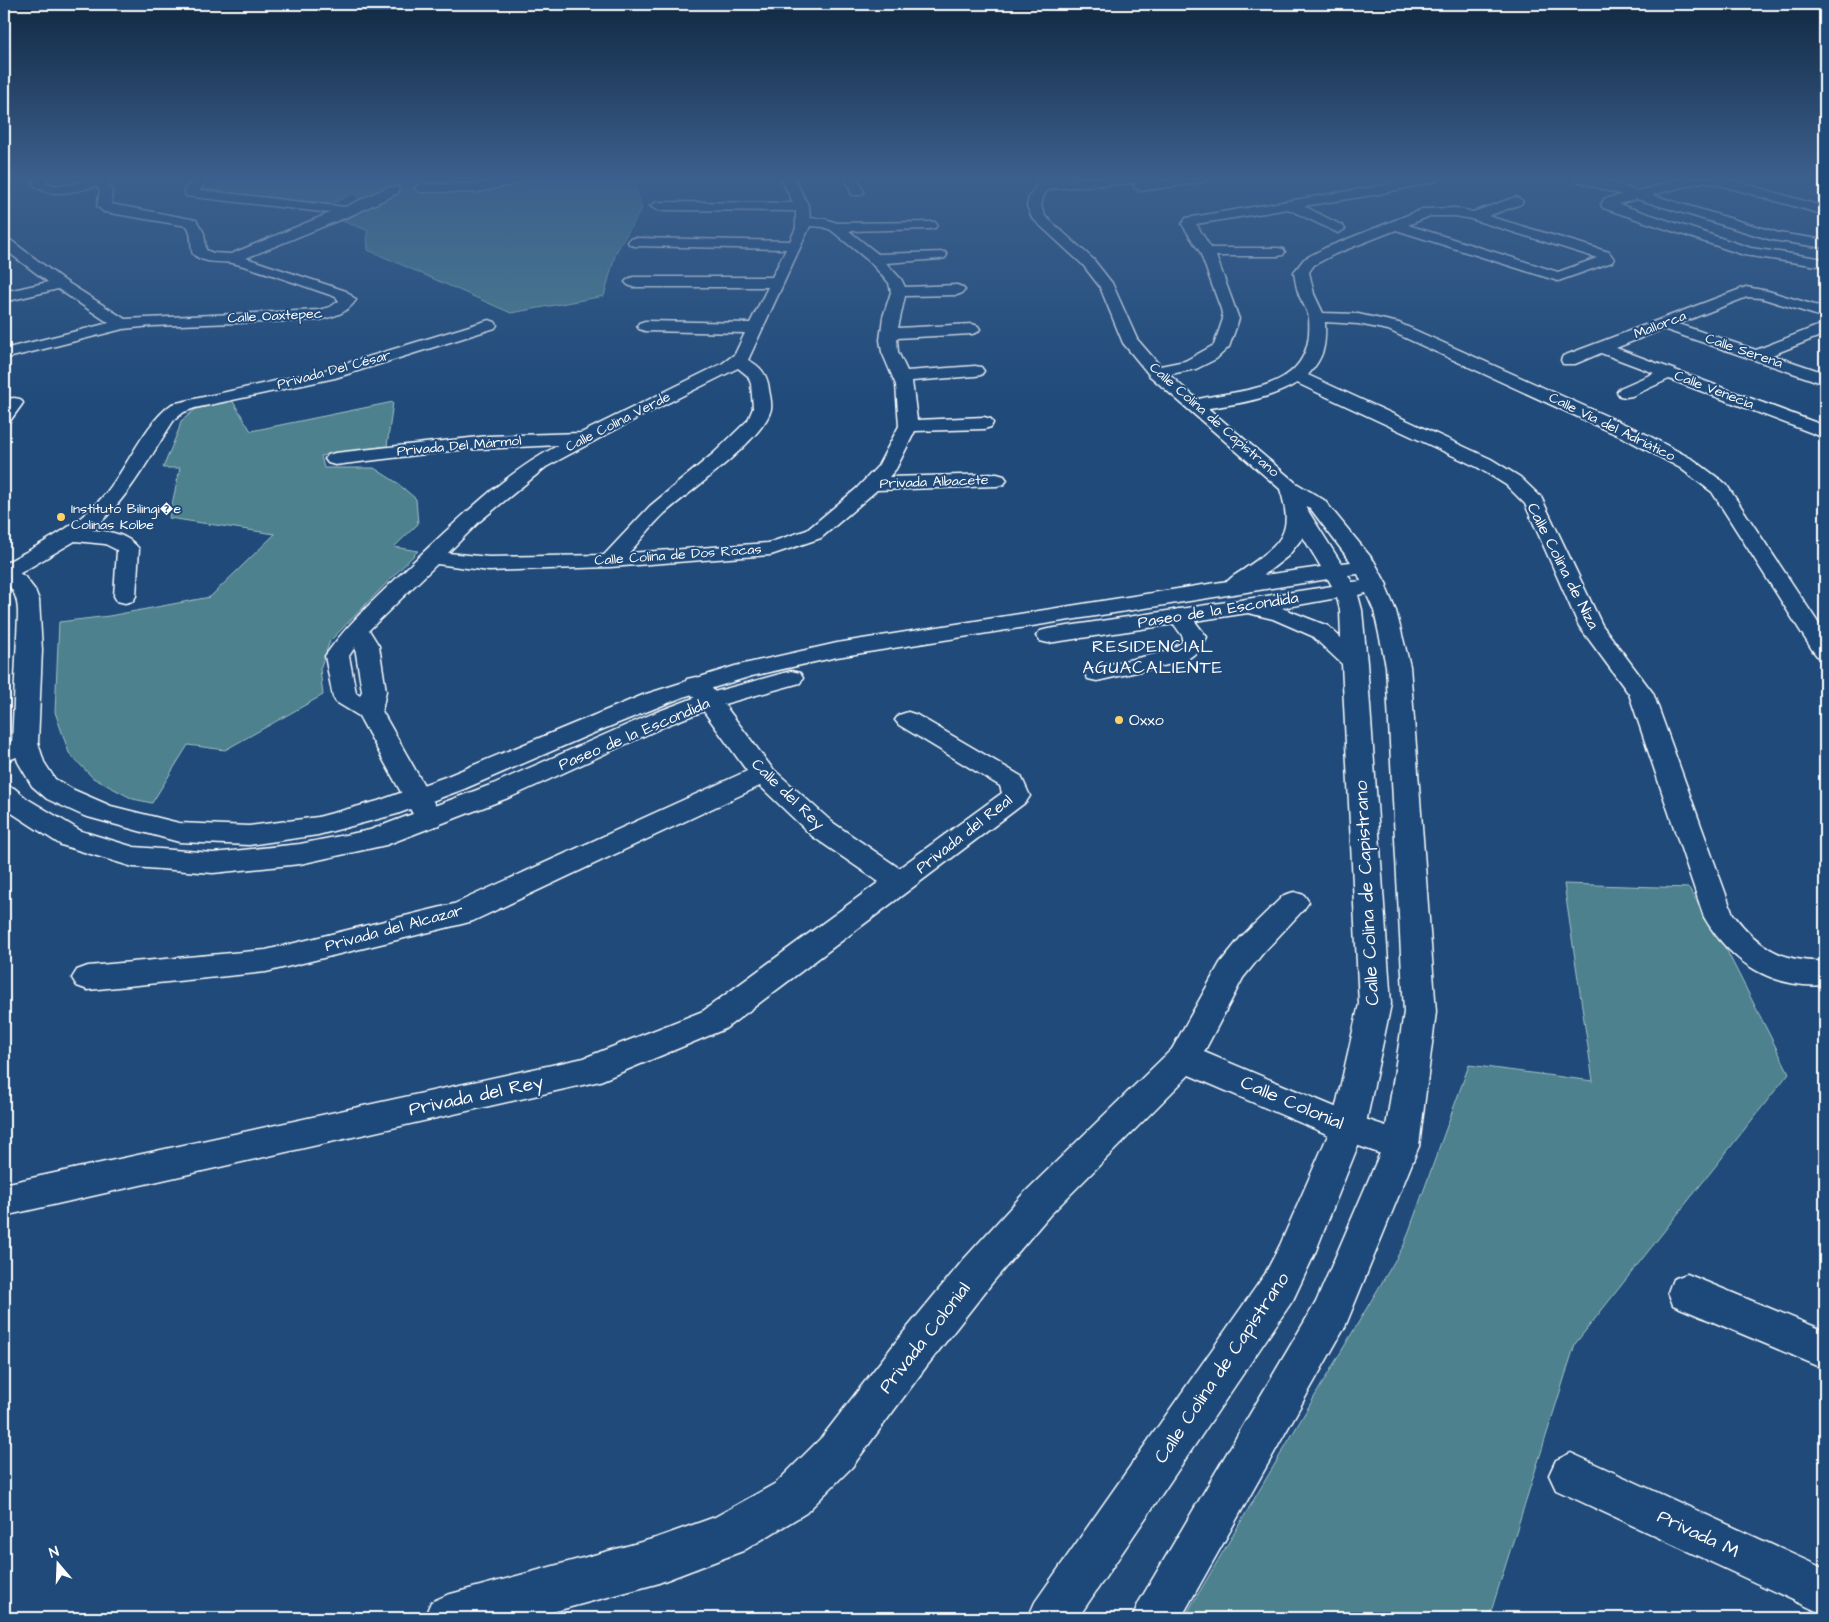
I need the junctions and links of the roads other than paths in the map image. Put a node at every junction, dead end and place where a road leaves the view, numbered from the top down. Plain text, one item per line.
1 (18, 254) edge
2 (203, 254) edge
3 (245, 254) edge
4 (789, 254) edge
5 (869, 254) edge
6 (1079, 254) edge
7 (1208, 254) edge
8 (1328, 254) edge
9 (1485, 254) edge
10 (1600, 254) edge
11 (1761, 254) edge
12 (940, 255) dead end
13 (233, 259) junction
14 (875, 259) junction
15 (1825, 263) edge
16 (633, 282) dead end
17 (777, 282) junction
18 (60, 284) junction
19 (957, 290) dead end
20 (899, 292) junction
21 (4, 297) edge
22 (1825, 314) edge
23 (1317, 317) junction
24 (122, 324) junction
25 (1663, 324) junction
26 (489, 325) dead end
27 (645, 326) dead end
28 (755, 328) junction
29 (1825, 328) edge
30 (972, 330) dead end
31 (889, 333) junction
32 (1602, 348) junction
33 (4, 354) edge
34 (1758, 355) junction
35 (1569, 360) dead end
36 (737, 362) junction
37 (974, 371) dead end
38 (1156, 372) junction
39 (1669, 373) junction
40 (900, 377) junction
41 (1298, 377) junction
42 (1825, 379) edge
43 (1626, 392) dead end
44 (1195, 406) junction
45 (1818, 412) dead end
46 (1797, 421) junction
47 (984, 423) dead end
48 (908, 426) junction
49 (1825, 432) edge
50 (583, 439) junction
51 (336, 459) dead end
52 (997, 480) dead end
53 (871, 484) junction
54 (1292, 497) junction
55 (70, 535) junction
56 (431, 557) junction
57 (610, 561) junction
58 (4, 573) edge
59 (1356, 578) junction
60 (125, 596) dead end
61 (1237, 598) junction
62 (1179, 616) junction
63 (357, 629) junction
64 (1825, 651) edge
65 (1355, 663) junction
66 (1097, 674) dead end
67 (702, 693) junction
68 (369, 711) junction
69 (908, 720) dead end
70 (15, 749) edge
71 (763, 774) junction
72 (4, 794) edge
73 (423, 808) junction
74 (901, 883) junction
75 (1294, 902) dead end
76 (1825, 973) edge
77 (88, 978) dead end
78 (1184, 1058) junction
79 (1348, 1128) junction
80 (1401, 1146) junction
81 (4, 1200) edge
82 (1687, 1292) dead end
83 (1825, 1350) edge
84 (1572, 1475) dead end
85 (1825, 1592) edge
86 (447, 1618) edge
87 (1051, 1618) edge
88 (1156, 1618) edge

1 - 18 street
2 - 13 street
3 - 13 street
4 - 17 street
5 - 14 street
6 - 38 street, Calle Colina de Capistrano
7 - 38 street
8 - 23 street
9 - 10 street
11 - 15 street
12 - 14 street
13 - 24 street, Calle Oaxtepec
14 - 20 street
16 - 17 street
17 - 28 street
18 - 21 street
18 - 24 street
19 - 20 street
20 - 31 street
22 - 25 street, Mallorca
23 - 41 street
23 - 64 street, Calle Vía del Adriático
24 - 33 street, Calle Oaxtepec
25 - 32 street, Mallorca
25 - 34 street, Calle Serena
26 - 55 street, Privada Del César
27 - 28 street
28 - 36 street
29 - 34 street
30 - 31 street
31 - 40 street
32 - 35 street, Mallorca
32 - 39 street, Calle Venecia
34 - 42 street, Calle Serena
36 - 50 street, Calle Colina Verde
36 - 57 street
37 - 40 street
38 - 44 street, Calle Colina de Capistrano
39 - 43 street
39 - 46 street, Calle Venecia
40 - 48 street
41 - 44 street
41 - 76 street, Calle Colina de Niza
44 - 54 street, Calle Colina de Capistrano
45 - 46 street
46 - 49 street, Calle Venecia
47 - 48 street
48 - 53 street, Calle Colina de Dos Rocas
50 - 51 street, Privada Del Mármol
50 - 56 street, Calle Colina Verde
52 - 53 street, Privada Albacete
53 - 57 street, Calle Colina de Dos Rocas
54 - 59 street, Calle Colina de Capistrano
54 - 61 street
55 - 58 street
55 - 60 street
56 - 57 street, Calle Colina de Dos Rocas
56 - 63 street, Calle Colina Verde
58 - 70 street
59 - 61 street, Paseo de la Escondida
59 - 65 street, Calle Colina de Capistrano
59 - 80 street, Calle Colina de Capistrano
61 - 62 street, Paseo de la Escondida
61 - 65 street
61 - 67 street, Paseo de la Escondida
62 - 66 street
62 - 67 street, Paseo de la Escondida
63 - 68 street
63 - 68 street, Calle Colina Verde
65 - 79 street, Calle Colina de Capistrano
67 - 71 street, Calle del Rey
67 - 73 street, Paseo de la Escondida
68 - 73 street, Calle Colina Verde
69 - 74 street, Privada del Real
70 - 73 street, Paseo de la Escondida
71 - 74 street, Calle del Rey
71 - 77 street, Privada del Alcazar
72 - 73 street, Paseo de la Escondida
74 - 81 street, Privada del Rey
75 - 78 street, Privada Colonial
78 - 79 street, Calle Colonial
78 - 86 street, Privada Colonial
79 - 80 street, Calle Colonial
79 - 87 street, Calle Colina de Capistrano
80 - 88 street, Calle Colina de Capistrano
82 - 83 street
84 - 85 street, Privada M

